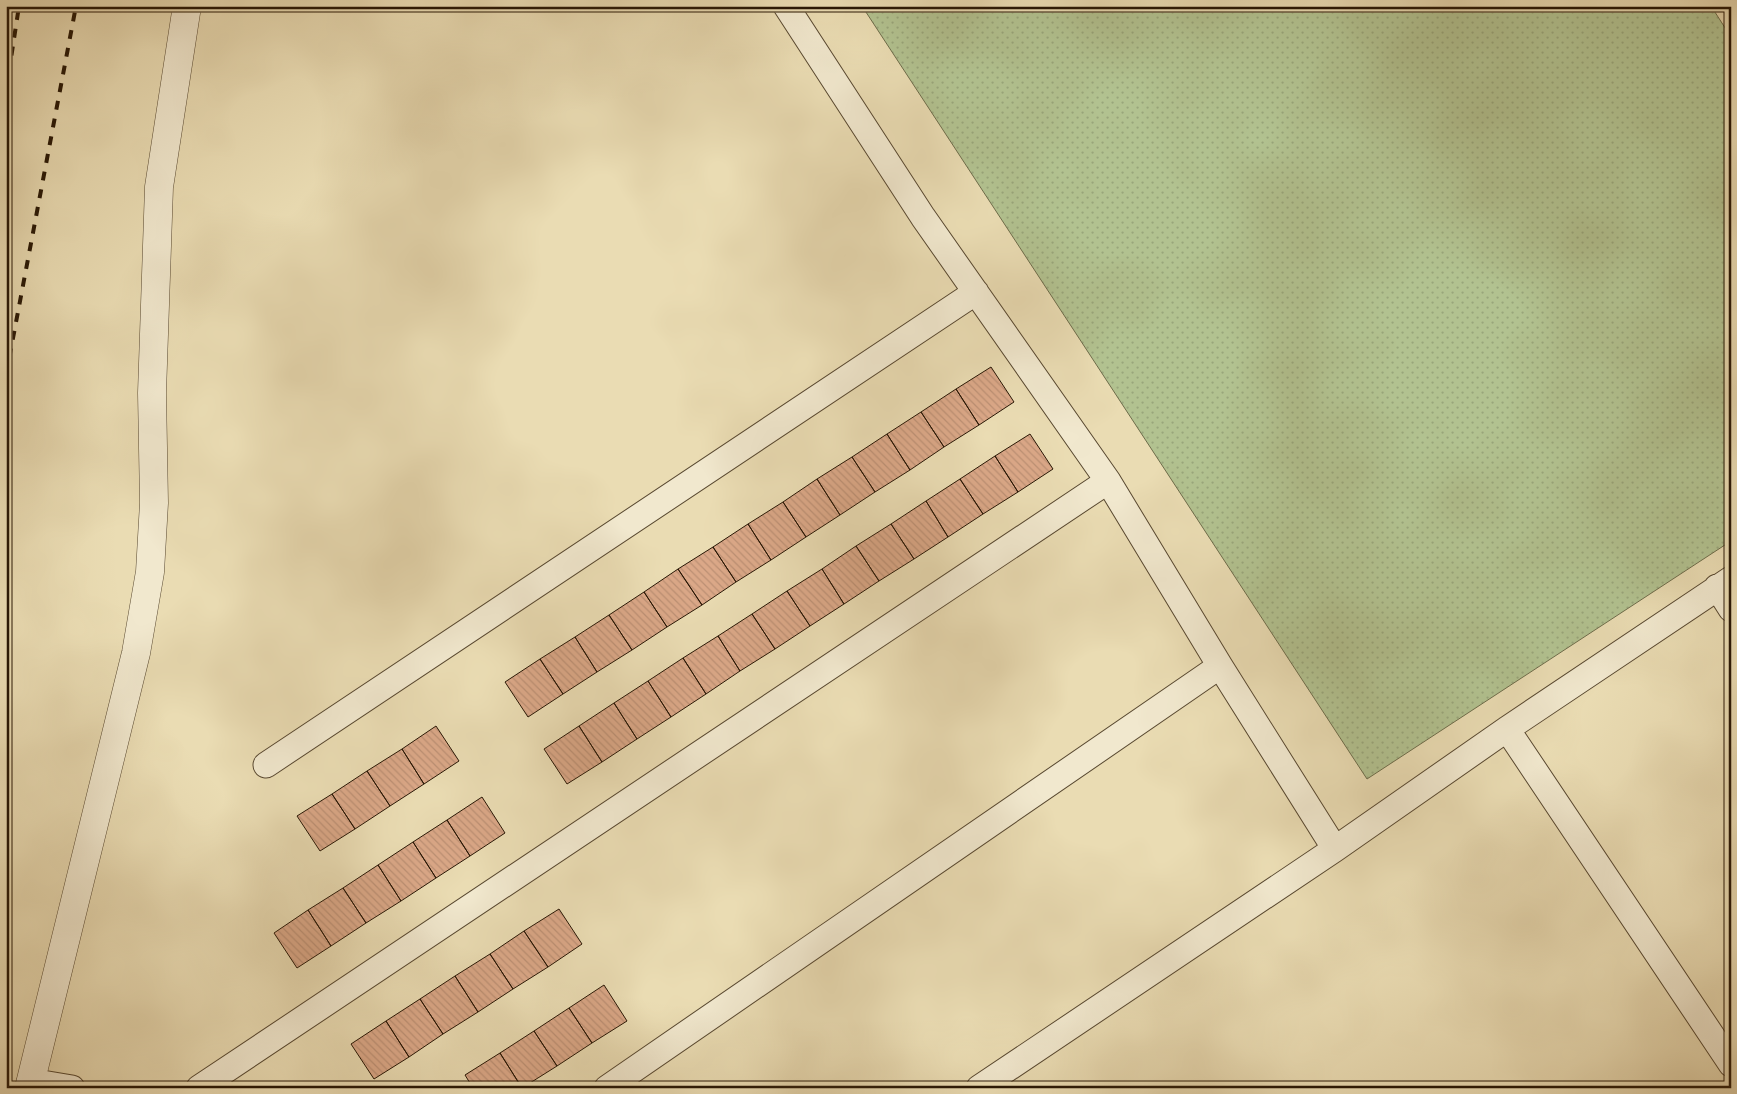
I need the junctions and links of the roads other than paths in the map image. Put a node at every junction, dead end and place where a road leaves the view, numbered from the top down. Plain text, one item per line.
1 (187, 6) edge
2 (786, 6) edge
3 (976, 292) junction
4 (1108, 481) junction
5 (1724, 583) edge
6 (1731, 609) edge
7 (1220, 666) junction
8 (1507, 729) junction
9 (266, 765) dead end
10 (1335, 849) junction
11 (1731, 1064) edge
12 (29, 1084) edge
13 (72, 1088) edge
14 (199, 1088) edge
15 (607, 1088) edge
16 (979, 1088) edge

1 - 12 street
2 - 3 street
3 - 4 street
3 - 9 street
4 - 7 street
4 - 14 street
5 - 6 street
5 - 8 street
7 - 10 street
7 - 15 street
8 - 10 street
8 - 11 street
10 - 16 street
12 - 13 street

